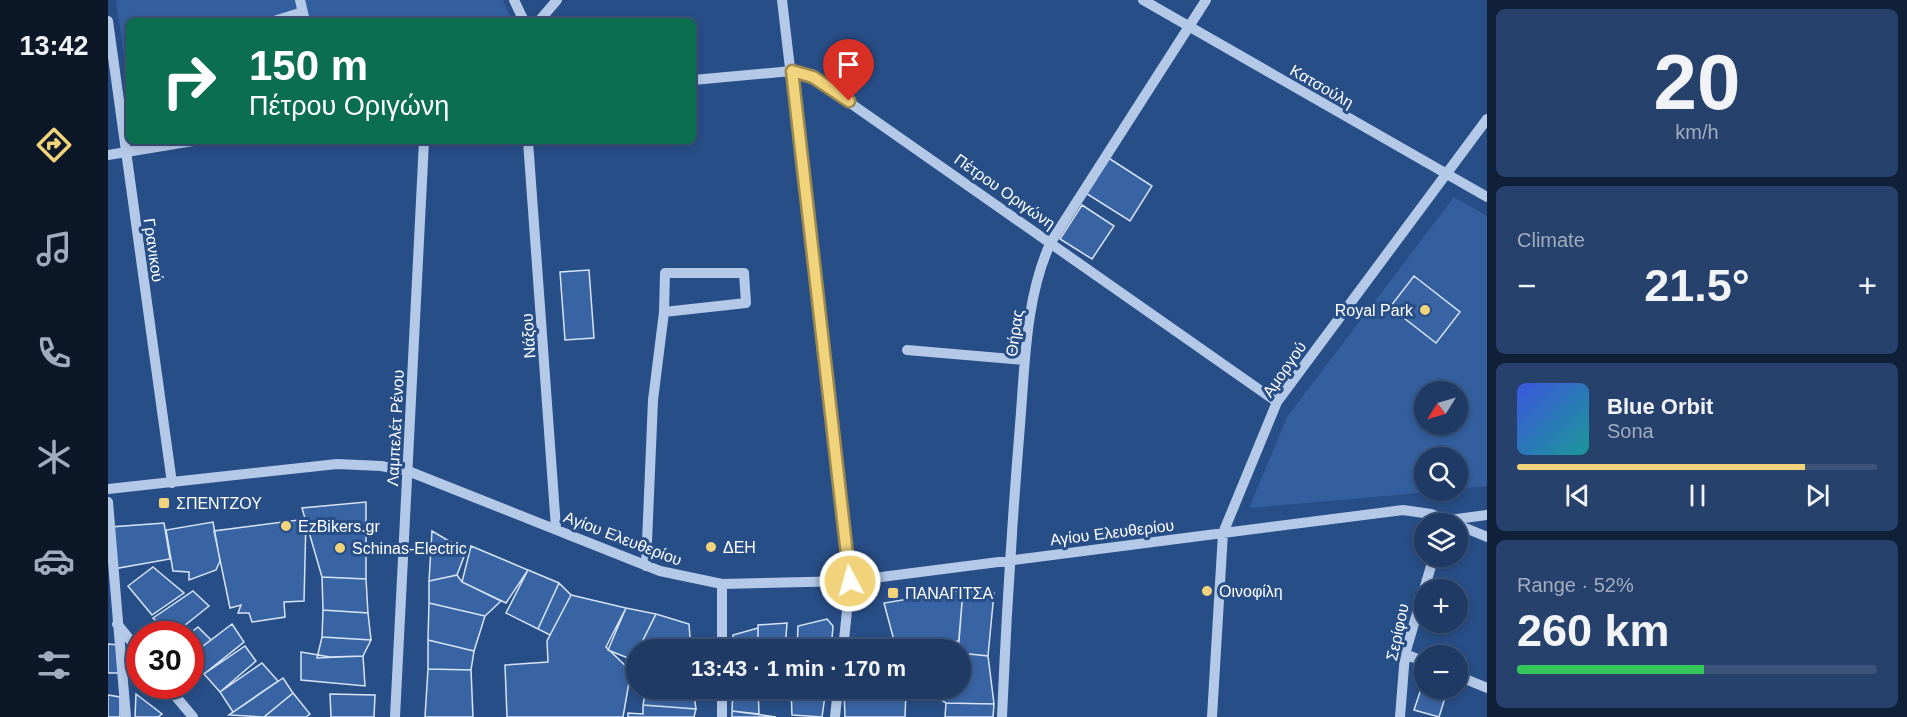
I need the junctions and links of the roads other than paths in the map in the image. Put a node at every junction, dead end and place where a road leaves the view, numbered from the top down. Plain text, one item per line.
1 (300, 0) edge
2 (514, 0) edge
3 (557, 0) edge
4 (782, 0) edge
5 (1143, 0) edge
6 (1206, 0) edge
7 (304, 17) edge
8 (523, 18) edge
9 (542, 18) edge
10 (108, 21) edge
11 (1188, 27) junction
12 (792, 71) junction
13 (696, 80) edge
14 (1487, 119) edge
15 (175, 144) edge
16 (423, 144) edge
17 (528, 144) edge
18 (125, 152) junction
19 (108, 155) edge
20 (1446, 173) junction
21 (1487, 197) edge
22 (1052, 242) junction
23 (664, 312) junction
24 (907, 350) dead end
25 (1025, 360) junction
26 (1277, 402) junction
27 (408, 471) junction
28 (172, 483) junction
29 (108, 489) edge
30 (108, 502) edge
31 (1425, 513) edge
32 (1487, 515) edge
33 (1468, 519) edge
34 (556, 528) junction
35 (1468, 529) edge
36 (1223, 533) junction
37 (1487, 537) edge
38 (1009, 560) junction
39 (646, 566) junction
40 (1431, 567) edge
41 (850, 581) junction
42 (722, 584) junction
43 (117, 624) junction
44 (126, 635) edge
45 (722, 639) edge
46 (844, 639) edge
47 (1405, 654) junction
48 (1414, 658) edge
49 (1468, 680) edge
50 (1487, 688) edge
51 (178, 699) edge
52 (722, 699) edge
53 (837, 699) edge
54 (126, 717) edge
55 (193, 717) edge
56 (395, 717) edge
57 (722, 717) edge
58 (835, 717) edge
59 (1002, 717) edge
60 (1212, 717) edge
61 (1400, 717) edge

1 - 7 street
2 - 8 street
3 - 9 street
4 - 12 street
5 - 11 street, Κατσούλη
6 - 11 street, Θήρας
10 - 18 street, Γρανικού
11 - 20 street, Κατσούλη
11 - 22 street, Θήρας
12 - 13 street, Πέτρου Οριγώνη
12 - 22 street, Πέτρου Οριγώνη
12 - 41 street
14 - 20 street, Αμοργού
15 - 18 street
16 - 27 street, Λαμπελέτ Ρένου
17 - 34 street, Νάξου
18 - 19 street
18 - 28 street, Γρανικού
20 - 21 street, Κατσούλη
20 - 26 street, Αμοργού
22 - 25 street, Θήρας
22 - 26 street, Πέτρου Οριγώνη
23 - 23 street
23 - 39 street
24 - 25 street
25 - 38 street, Θήρας
26 - 36 street, Αμοργού
27 - 28 street, Αγίου Ελευθερίου
27 - 34 street, Αγίου Ελευθερίου
27 - 56 street, Λαμπελέτ Ρένου
28 - 29 street, Αγίου Ελευθερίου
30 - 43 street
31 - 36 street, Αγίου Ελευθερίου
32 - 33 street
34 - 39 street, Αγίου Ελευθερίου
35 - 37 street, Αγίου Ελευθερίου
36 - 38 street, Αγίου Ελευθερίου
36 - 60 street, Αμοργού
38 - 41 street, Αγίου Ελευθερίου
38 - 59 street, Θήρας
39 - 42 street, Αγίου Ελευθερίου
40 - 47 street, Σερίφου
41 - 42 street, Αγίου Ελευθερίου
41 - 46 street
42 - 45 street
43 - 44 street
43 - 54 street
47 - 48 street
47 - 61 street, Σερίφου
49 - 50 street
51 - 55 street
52 - 57 street
53 - 58 street

